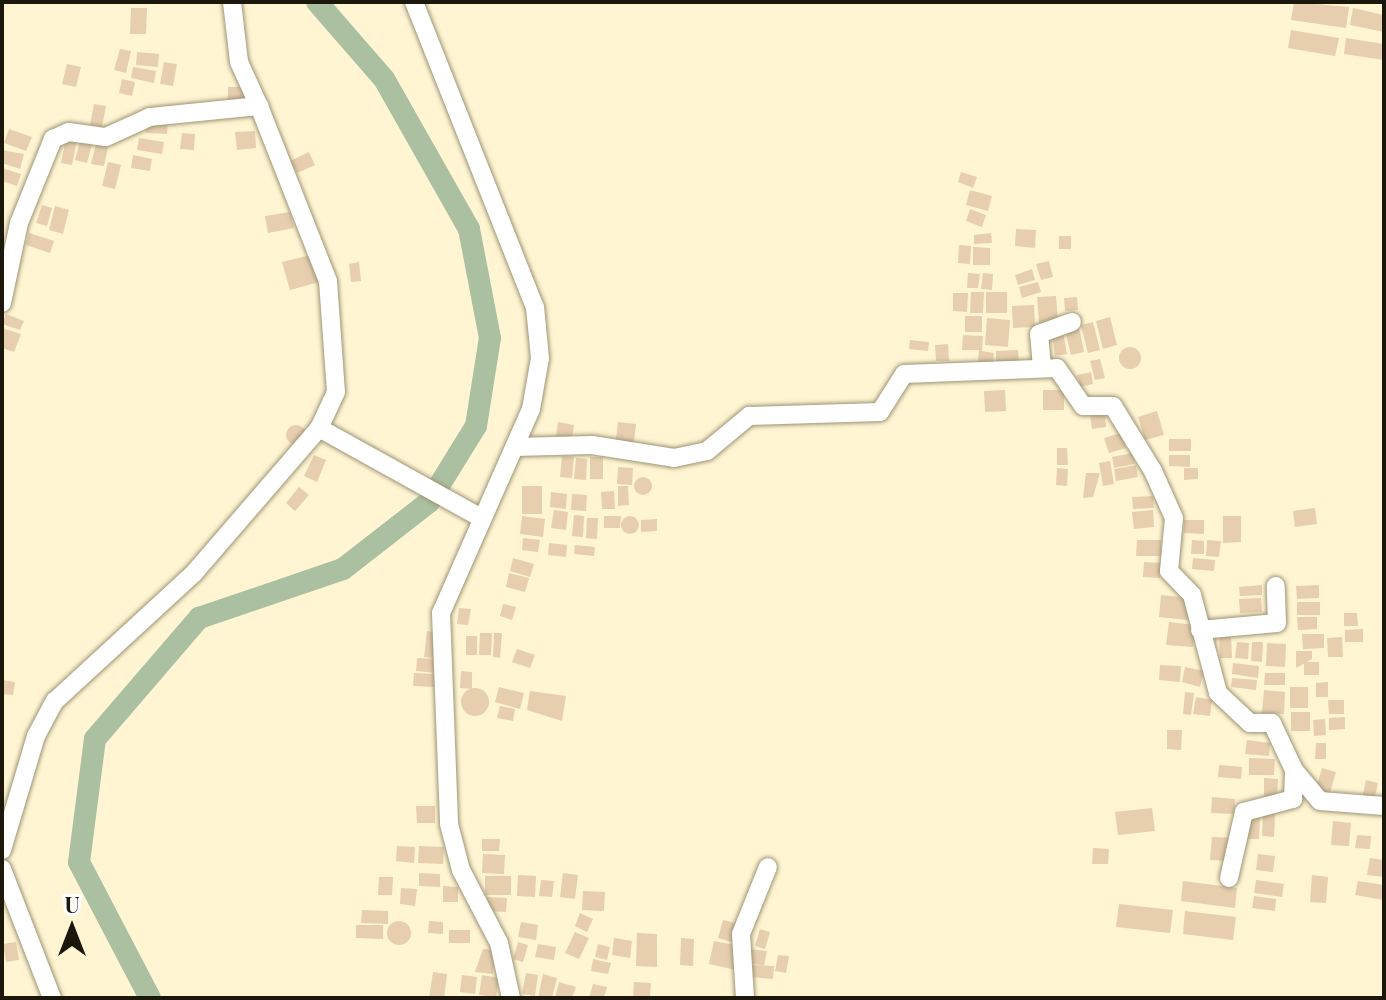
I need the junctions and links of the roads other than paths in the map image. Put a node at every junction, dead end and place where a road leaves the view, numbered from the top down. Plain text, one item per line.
1 (232, 2) edge
2 (414, 2) edge
3 (259, 106) junction
4 (11, 222) edge
5 (2, 303) edge
6 (1072, 322) dead end
7 (1042, 367) junction
8 (319, 428) junction
9 (515, 447) junction
10 (473, 514) junction
11 (1276, 586) dead end
12 (1200, 630) junction
13 (1294, 770) junction
14 (1384, 806) edge
15 (2, 850) edge
16 (768, 867) dead end
17 (2, 869) edge
18 (1229, 878) dead end
19 (52, 998) edge
20 (511, 998) edge
21 (745, 998) edge

1 - 3 street
2 - 9 street
3 - 4 street
3 - 8 street
4 - 5 street
6 - 7 street
7 - 9 street
7 - 12 street
8 - 10 street
8 - 15 street
9 - 10 street
10 - 20 street
11 - 12 street
12 - 13 street
13 - 14 street
13 - 18 street
16 - 21 street
17 - 19 street

